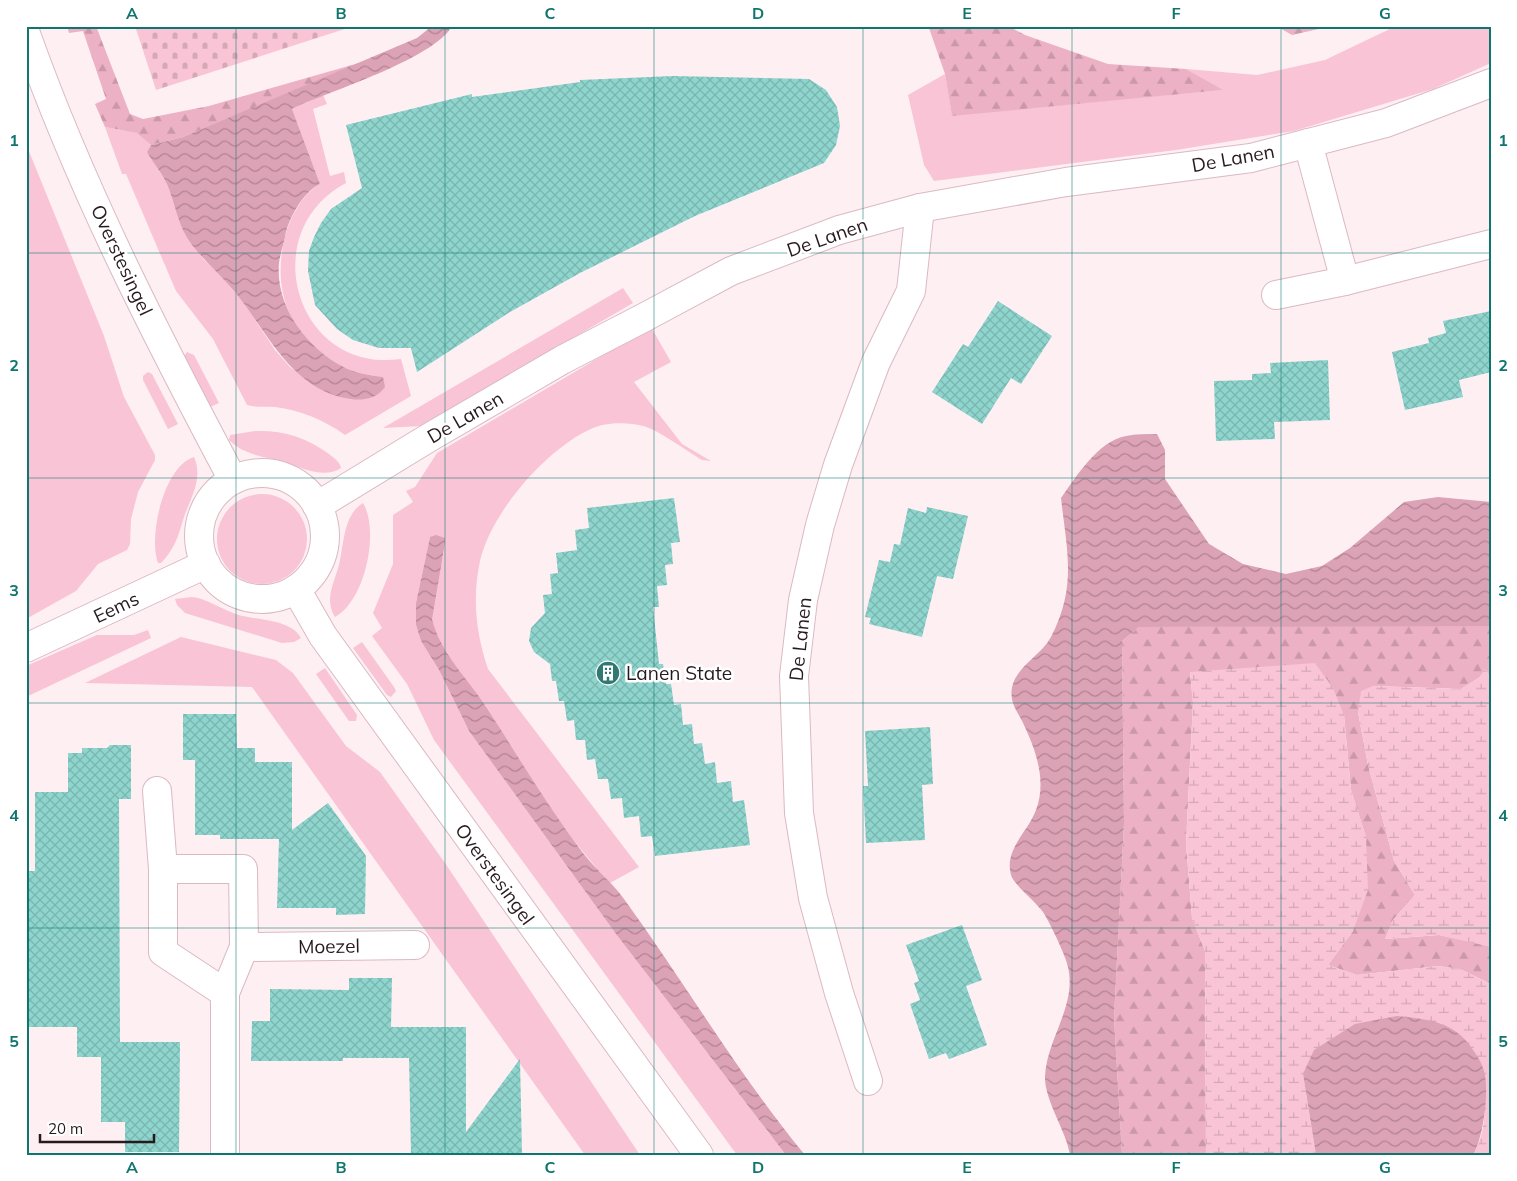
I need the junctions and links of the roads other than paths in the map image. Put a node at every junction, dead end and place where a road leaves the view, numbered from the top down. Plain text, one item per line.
1 (26, 34) edge
2 (1491, 83) edge
3 (1308, 143) junction
4 (920, 208) junction
5 (1491, 244) edge
6 (1345, 281) junction
7 (1276, 295) dead end
8 (233, 480) junction
9 (317, 506) junction
10 (206, 564) junction
11 (296, 590) junction
12 (26, 648) edge
13 (158, 792) dead end
14 (163, 870) junction
15 (415, 945) dead end
16 (244, 947) junction
17 (225, 993) junction
18 (868, 1081) dead end
19 (225, 1155) edge
20 (699, 1155) edge

1 - 8 street, Overstesingel
2 - 3 street, De Lanen
3 - 4 street, De Lanen
3 - 6 street
4 - 9 street, De Lanen
4 - 18 street, De Lanen
5 - 6 street
6 - 7 street
8 - 9 street
8 - 10 street
9 - 11 street
10 - 11 street
10 - 12 street, Eems
11 - 20 street, Overstesingel
13 - 14 street
14 - 16 street
14 - 17 street
15 - 16 street, Moezel
16 - 17 street
17 - 19 street

